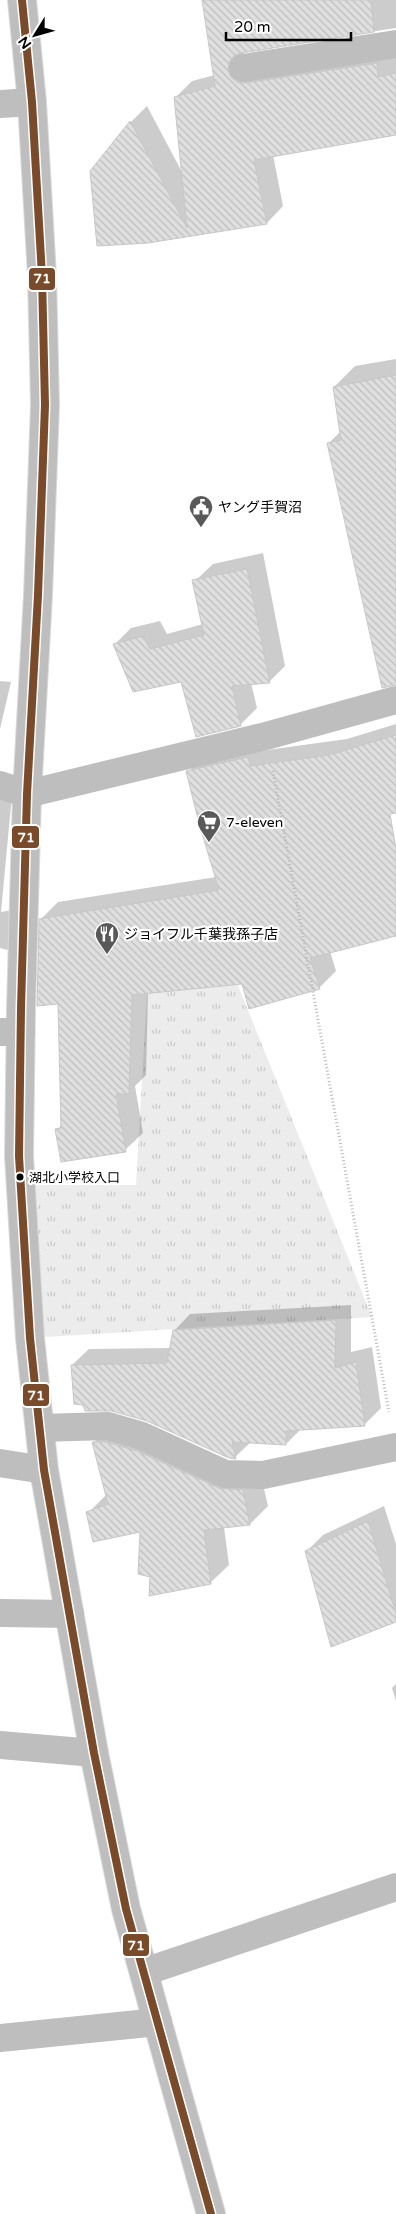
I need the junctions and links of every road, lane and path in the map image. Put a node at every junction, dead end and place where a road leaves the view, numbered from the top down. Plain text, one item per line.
1 (22, 0) edge
2 (396, 44) edge
3 (243, 68) dead end
4 (32, 102) junction
5 (0, 104) edge
6 (396, 700) edge
7 (266, 736) junction
8 (0, 786) edge
9 (27, 794) junction
10 (11, 1032) edge
11 (40, 1428) junction
12 (396, 1447) edge
13 (0, 1464) edge
14 (44, 1470) junction
15 (0, 1613) edge
16 (70, 1614) junction
17 (0, 1745) edge
18 (94, 1753) junction
19 (396, 1888) edge
20 (144, 1972) junction
21 (158, 2022) junction
22 (0, 2038) edge
23 (212, 2214) edge

1 - 4 main road
2 - 3 main road
4 - 5 main road
4 - 9 main road
6 - 7 main road
7 - 9 main road
7 - 12 path
8 - 9 main road
9 - 10 main road
10 - 11 main road
11 - 12 main road
11 - 14 main road
13 - 14 main road
14 - 16 main road
15 - 16 main road
16 - 18 main road
17 - 18 main road
18 - 20 main road
19 - 20 main road
20 - 21 main road
21 - 22 main road
21 - 23 main road

